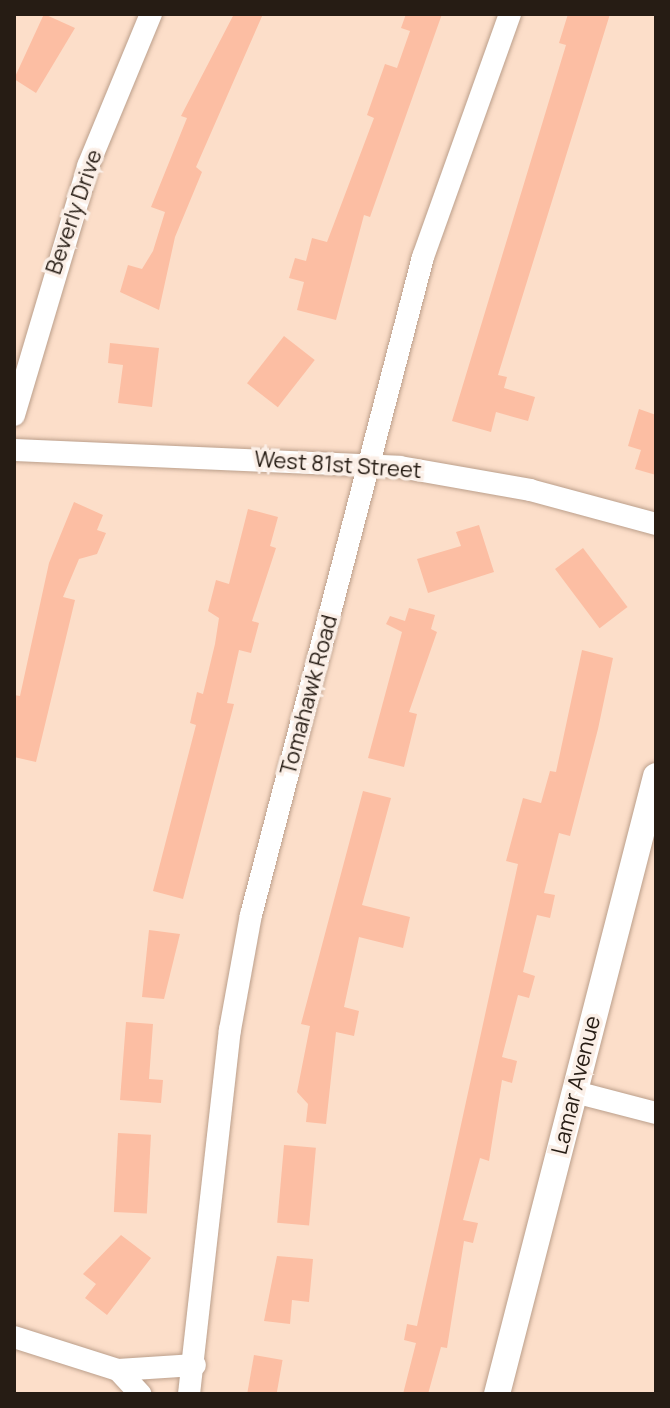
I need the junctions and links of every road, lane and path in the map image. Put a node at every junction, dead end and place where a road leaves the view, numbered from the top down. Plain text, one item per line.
1 (151, 14) edge
2 (510, 14) edge
3 (14, 415) edge
4 (14, 450) edge
5 (368, 464) junction
6 (656, 524) edge
7 (656, 776) edge
8 (649, 833) edge
9 (575, 1092) junction
10 (656, 1113) edge
11 (14, 1337) edge
12 (195, 1365) junction
13 (118, 1370) junction
14 (140, 1394) edge
15 (189, 1394) edge
16 (497, 1394) edge

1 - 3 street, Beverly Drive
2 - 5 street, Tomahawk Road
4 - 5 street, West 81st Street
5 - 6 street, West 81st Street
5 - 12 street, Tomahawk Road
7 - 8 street, Lamar Avenue
8 - 9 street, Lamar Avenue
9 - 10 street
9 - 16 street, Lamar Avenue
11 - 13 street
12 - 13 street
12 - 15 street, Tomahawk Road
13 - 14 street

